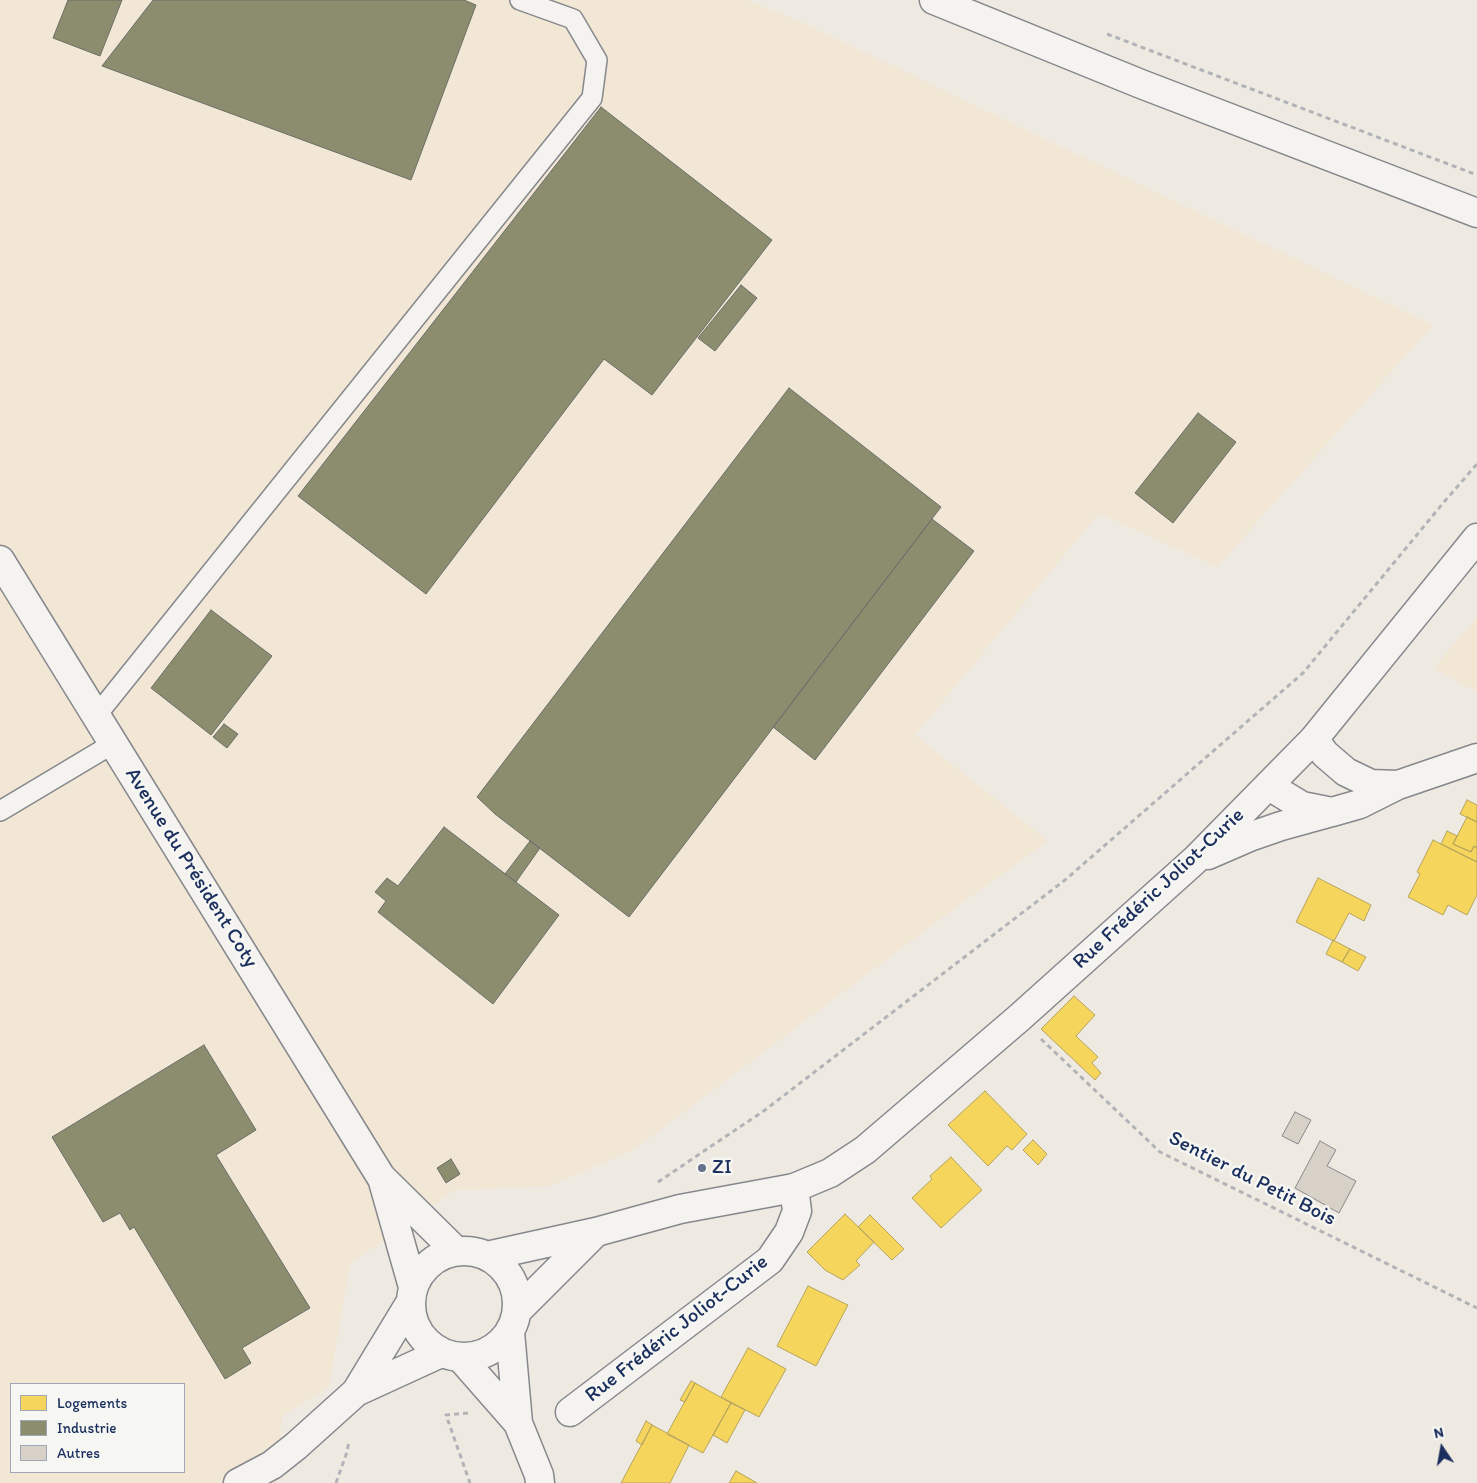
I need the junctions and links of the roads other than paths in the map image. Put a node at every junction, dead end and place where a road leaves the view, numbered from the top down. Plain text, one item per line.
1 (520, 0) edge
2 (934, 0) edge
3 (1477, 213) edge
4 (1477, 538) edge
5 (0, 560) edge
6 (96, 716) junction
7 (1314, 739) junction
8 (114, 743) junction
9 (1477, 758) edge
10 (1398, 785) junction
11 (1269, 786) junction
12 (0, 811) edge
13 (1332, 812) junction
14 (1195, 860) junction
15 (381, 1176) junction
16 (794, 1188) junction
17 (596, 1232) junction
18 (456, 1251) junction
19 (487, 1256) junction
20 (411, 1295) junction
21 (514, 1321) junction
22 (451, 1356) junction
23 (356, 1392) junction
24 (570, 1412) dead end
25 (512, 1417) junction
26 (238, 1483) edge
27 (540, 1483) edge

1 - 6 lane
2 - 3 street
4 - 7 street, Rue Frédéric Joliot-Curie
5 - 6 street, Avenue du Président Coty
6 - 8 street, Avenue du Président Coty
7 - 10 street
7 - 11 street, Rue Frédéric Joliot-Curie
8 - 12 lane
8 - 15 street, Avenue du Président Coty
9 - 10 street
10 - 13 street
11 - 13 street
11 - 14 street, Rue Frédéric Joliot-Curie
13 - 14 street
14 - 16 street, Rue Frédéric Joliot-Curie
15 - 18 street, Avenue du Président Coty
15 - 20 street, Avenue du Président Coty
16 - 17 street, Rue Frédéric Joliot-Curie
16 - 24 street, Rue Frédéric Joliot-Curie
17 - 19 street, Rue Frédéric Joliot-Curie
17 - 21 street, Rue Frédéric Joliot-Curie
18 - 19 street
18 - 20 street
19 - 21 street
20 - 22 street
20 - 23 street
21 - 22 street
21 - 25 street
22 - 23 street
22 - 25 street
23 - 26 street
25 - 27 street

